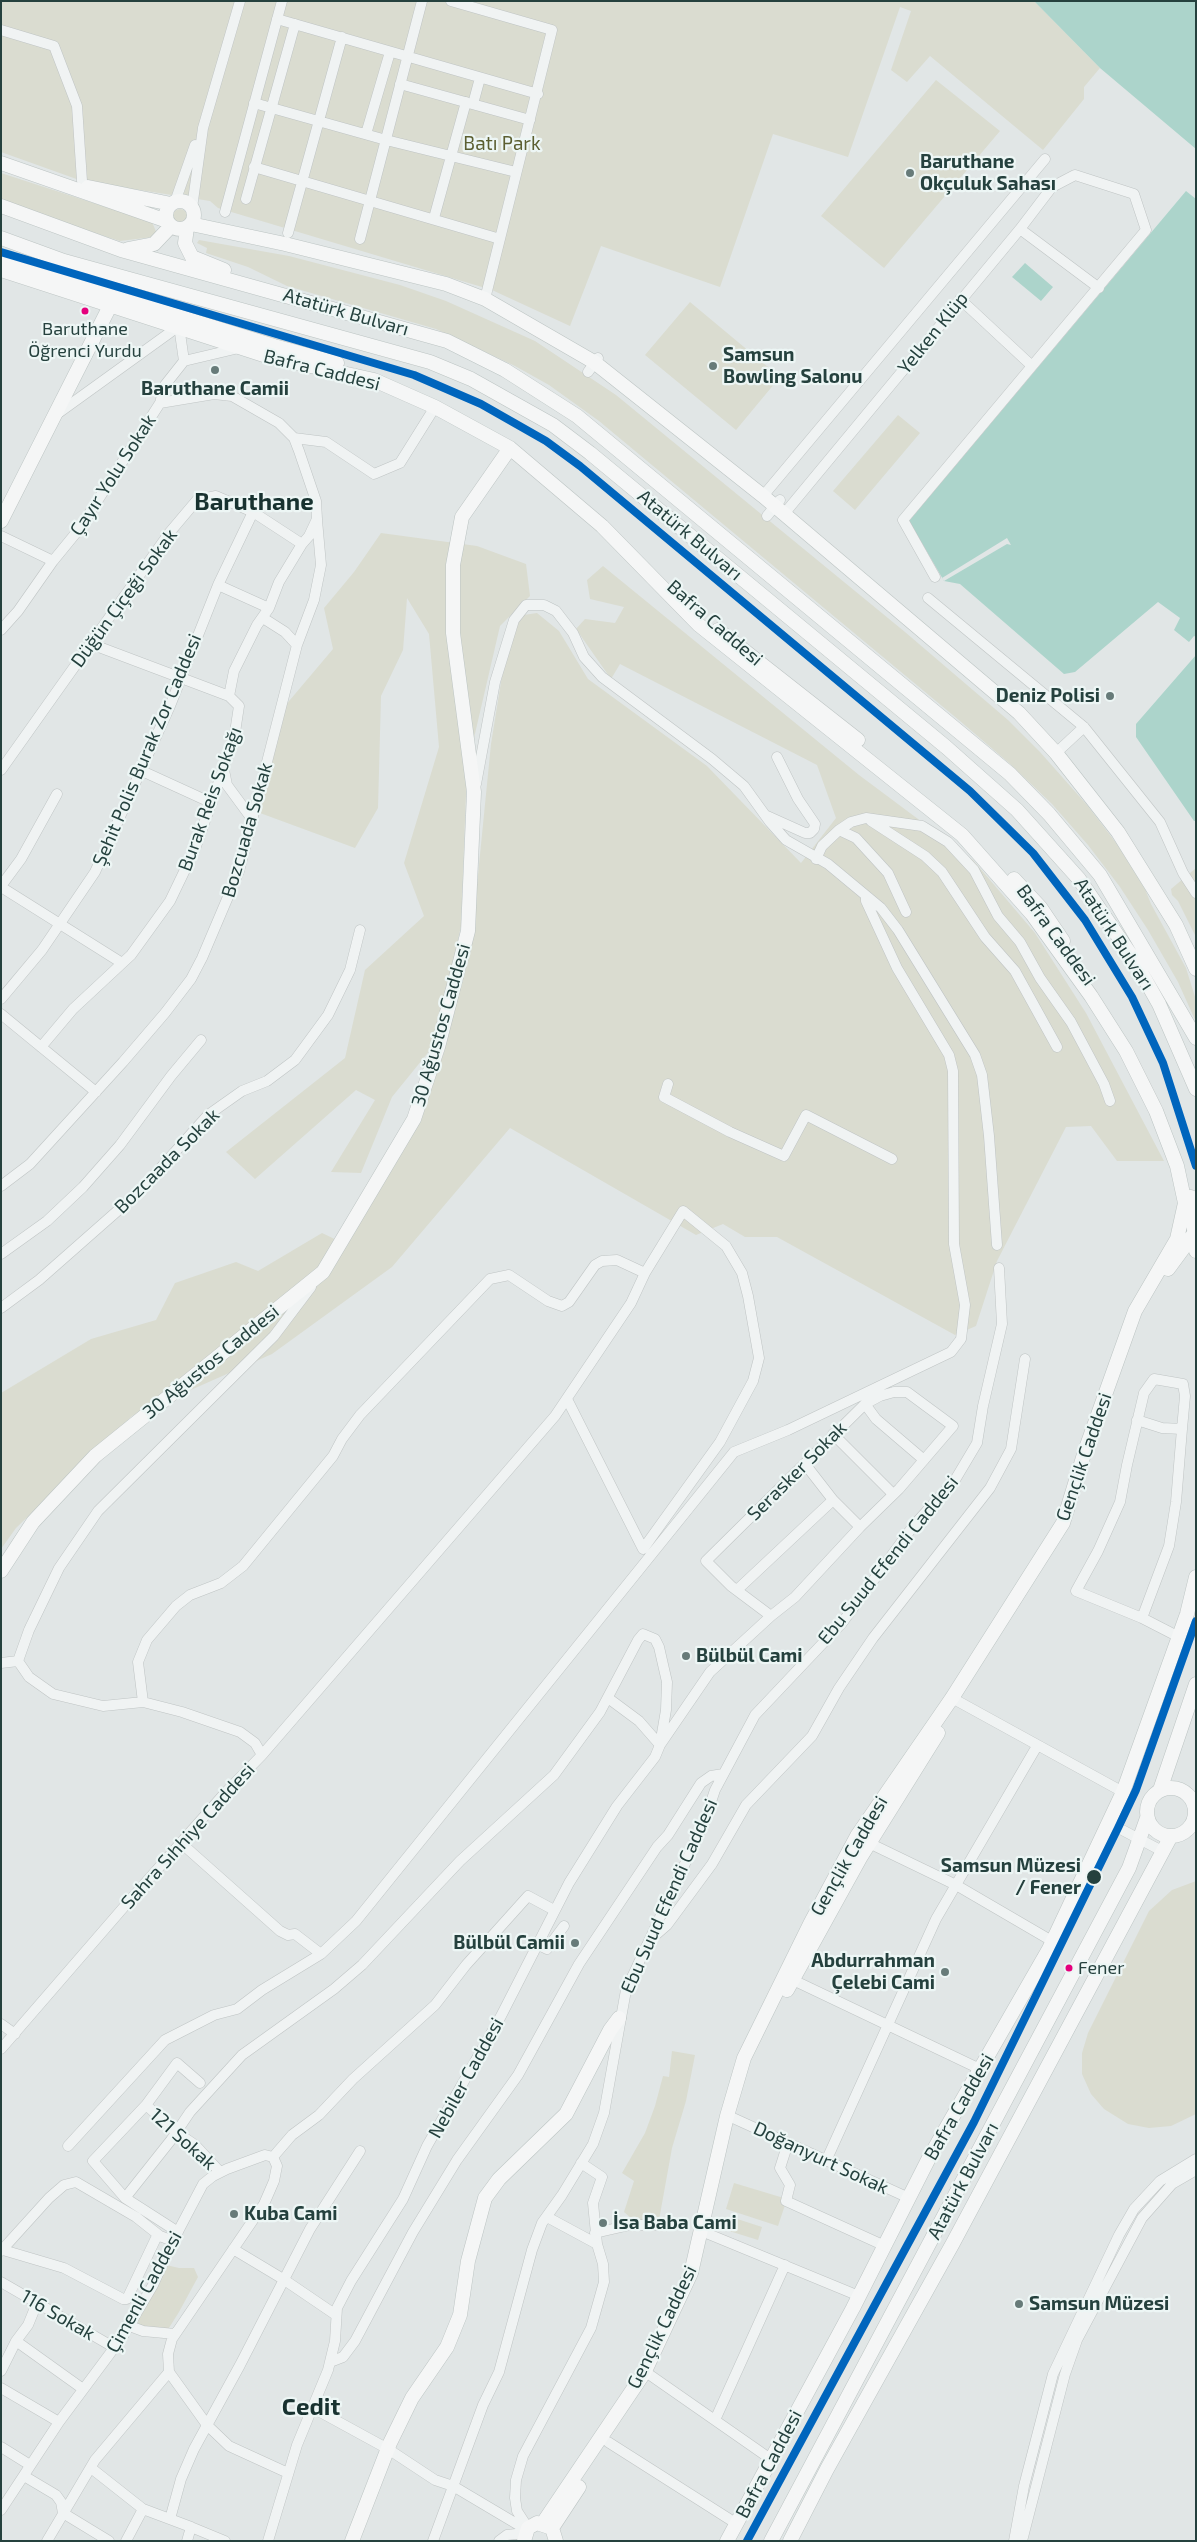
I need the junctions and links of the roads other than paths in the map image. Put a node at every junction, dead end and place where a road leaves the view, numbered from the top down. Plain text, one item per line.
1 (240, 1) edge
2 (282, 1) edge
3 (422, 1) edge
4 (451, 1) edge
5 (277, 19) junction
6 (294, 24) junction
7 (1, 30) edge
8 (342, 38) junction
9 (390, 52) junction
10 (408, 57) junction
11 (480, 78) junction
12 (400, 84) junction
13 (538, 94) junction
14 (254, 103) junction
15 (470, 103) junction
16 (271, 107) junction
17 (530, 120) junction
18 (318, 121) junction
19 (203, 128) junction
20 (366, 134) junction
21 (386, 140) junction
22 (452, 157) junction
23 (1045, 158) dead end
24 (1, 163) edge
25 (254, 167) junction
26 (516, 172) junction
27 (36, 176) junction
28 (82, 181) dead end
29 (302, 181) junction
30 (246, 200) dead end
31 (370, 200) junction
32 (173, 203) junction
33 (1, 206) edge
34 (192, 208) junction
35 (224, 212) dead end
36 (434, 218) junction
37 (169, 223) junction
38 (189, 226) junction
39 (1020, 228) junction
40 (288, 233) dead end
41 (1, 238) edge
42 (360, 239) dead end
43 (500, 239) junction
44 (121, 250) junction
45 (1, 257) edge
46 (1, 270) edge
47 (1099, 288) junction
48 (275, 292) junction
49 (485, 299) junction
50 (960, 299) junction
51 (110, 306) junction
52 (178, 326) junction
53 (239, 348) junction
54 (184, 361) junction
55 (1032, 366) junction
56 (160, 403) junction
57 (436, 407) junction
58 (56, 414) junction
59 (294, 438) junction
60 (510, 448) junction
61 (763, 496) junction
62 (777, 509) junction
63 (254, 512) junction
64 (317, 519) junction
65 (1, 521) edge
66 (1, 536) edge
67 (302, 544) junction
68 (52, 561) junction
69 (935, 577) dead end
70 (218, 585) junction
71 (928, 598) dead end
72 (269, 608) junction
73 (263, 618) junction
74 (1, 630) edge
75 (91, 644) junction
76 (297, 645) junction
77 (180, 678) junction
78 (229, 696) junction
79 (1084, 728) junction
80 (1, 750) edge
81 (1056, 753) junction
82 (11, 756) junction
83 (777, 756) dead end
84 (224, 769) junction
85 (1, 770) edge
86 (142, 771) junction
87 (474, 792) junction
88 (57, 794) dead end
89 (212, 803) junction
90 (764, 814) junction
91 (866, 818) junction
92 (252, 819) junction
93 (839, 830) junction
94 (816, 859) junction
95 (1, 886) edge
96 (1196, 893) edge
97 (866, 896) junction
98 (906, 912) dead end
99 (60, 924) junction
100 (360, 930) dead end
101 (122, 963) junction
102 (1196, 969) edge
103 (1, 999) edge
104 (1, 1014) edge
105 (1196, 1038) edge
106 (201, 1040) dead end
107 (41, 1047) junction
108 (1058, 1047) dead end
109 (668, 1084) dead end
110 (1196, 1089) edge
111 (96, 1092) junction
112 (1110, 1101) dead end
113 (892, 1159) dead end
114 (1, 1186) edge
115 (1185, 1202) joint
116 (1193, 1235) junction
117 (997, 1245) dead end
118 (1196, 1251) edge
119 (1, 1254) edge
120 (999, 1268) dead end
121 (322, 1272) junction
122 (645, 1274) junction
123 (1, 1308) edge
124 (1025, 1359) dead end
125 (567, 1399) junction
126 (865, 1404) junction
127 (1138, 1420) junction
128 (1182, 1429) junction
129 (833, 1434) junction
130 (924, 1460) junction
131 (805, 1464) junction
132 (893, 1494) junction
133 (833, 1500) junction
134 (860, 1527) junction
135 (1, 1572) edge
136 (1196, 1577) edge
137 (737, 1590) junction
138 (771, 1616) junction
139 (1142, 1618) junction
140 (1179, 1637) junction
141 (18, 1661) junction
142 (1, 1663) edge
143 (1196, 1684) edge
144 (608, 1698) junction
145 (956, 1701) junction
146 (143, 1702) junction
147 (660, 1745) junction
148 (1037, 1746) junction
149 (262, 1755) junction
150 (723, 1774) junction
151 (1160, 1790) junction
152 (1123, 1792) junction
153 (1194, 1799) edge
154 (1147, 1818) junction
155 (1195, 1819) edge
156 (1109, 1823) junction
157 (1190, 1834) edge
158 (1171, 1836) junction
159 (1139, 1839) junction
160 (181, 1843) junction
161 (869, 1843) junction
162 (1162, 1851) junction
163 (956, 1885) junction
164 (554, 1910) junction
165 (564, 1926) dead end
166 (649, 1941) junction
167 (1052, 1941) junction
168 (537, 1944) junction
169 (321, 1954) junction
170 (792, 1980) junction
171 (619, 2018) junction
172 (1, 2024) edge
173 (886, 2026) junction
174 (15, 2034) junction
175 (1, 2049) edge
176 (980, 2069) junction
177 (200, 2083) dead end
178 (146, 2105) junction
179 (733, 2118) junction
180 (176, 2132) junction
181 (788, 2143) junction
182 (68, 2146) dead end
183 (360, 2151) dead end
184 (272, 2157) junction
185 (1196, 2159) edge
186 (826, 2161) junction
187 (581, 2163) junction
188 (1196, 2170) edge
189 (220, 2172) junction
190 (125, 2198) junction
191 (909, 2198) junction
192 (547, 2217) junction
193 (660, 2224) dead end
194 (595, 2232) junction
195 (706, 2232) junction
196 (160, 2236) junction
197 (175, 2236) junction
198 (597, 2244) junction
199 (885, 2246) junction
200 (233, 2249) junction
201 (2, 2251) edge
202 (785, 2265) junction
203 (283, 2279) junction
204 (1, 2282) edge
205 (859, 2296) junction
206 (37, 2303) junction
207 (336, 2315) junction
208 (127, 2325) junction
209 (175, 2334) junction
210 (16, 2341) junction
211 (115, 2348) junction
212 (330, 2362) junction
213 (1, 2371) edge
214 (168, 2372) junction
215 (650, 2375) junction
216 (1, 2388) edge
217 (83, 2389) junction
218 (313, 2408) junction
219 (715, 2420) junction
220 (59, 2422) junction
221 (207, 2425) junction
222 (608, 2442) junction
223 (1, 2447) edge
224 (388, 2449) junction
225 (772, 2460) junction
226 (30, 2465) junction
227 (90, 2468) junction
228 (288, 2473) junction
229 (24, 2476) junction
230 (453, 2486) junction
231 (2, 2506) edge
232 (143, 2509) junction
233 (63, 2513) junction
234 (170, 2519) junction
235 (737, 2524) junction
236 (191, 2527) junction
237 (550, 2531) edge
238 (526, 2533) edge
239 (47, 2541) edge
240 (109, 2541) edge
241 (126, 2541) edge
242 (187, 2541) edge
243 (225, 2541) edge
244 (268, 2541) edge
245 (352, 2541) edge
246 (433, 2541) edge
247 (499, 2541) edge
248 (727, 2541) edge
249 (770, 2541) edge
250 (790, 2541) edge
251 (1014, 2541) edge
252 (1022, 2541) edge

1 - 19 street
2 - 5 street
3 - 10 street
4 - 13 street
5 - 6 street
5 - 14 street
6 - 8 street
6 - 16 street
7 - 28 street
8 - 9 street
8 - 18 street
9 - 10 street
9 - 20 street
10 - 11 street
10 - 12 street
11 - 13 street
11 - 15 street
12 - 15 street
12 - 21 street
13 - 17 street
14 - 16 street
14 - 35 street
15 - 17 street
15 - 22 street
16 - 18 street
16 - 25 street
17 - 26 street
18 - 20 street
18 - 29 street
19 - 32 street
19 - 34 street
20 - 21 street
21 - 22 street
21 - 31 street
22 - 26 street
22 - 36 street
23 - 61 street
24 - 27 main road
25 - 29 street
25 - 30 street
26 - 43 street
27 - 32 main road
27 - 37 main road
29 - 31 street
29 - 40 street
31 - 36 street
31 - 42 street
32 - 34 main road
32 - 37 main road
33 - 44 main road, Atatürk Bulvarı
34 - 38 main road
36 - 43 street
37 - 38 main road
37 - 44 main road
38 - 48 main road
38 - 49 main road
39 - 47 street
39 - 47 street, Yelken Klüp
39 - 50 street, Yelken Klüp
41 - 110 main road, Atatürk Bulvarı
43 - 49 street
44 - 48 main road, Atatürk Bulvarı
45 - 116 main road, Bafra Caddesi
46 - 51 main road, Bafra Caddesi
47 - 55 street
48 - 105 main road, Atatürk Bulvarı
49 - 61 main road
50 - 55 street
50 - 62 street, Yelken Klüp
51 - 52 main road, Bafra Caddesi
51 - 58 main road
52 - 53 main road, Bafra Caddesi
52 - 54 street
52 - 58 street
53 - 54 street
53 - 57 main road, Bafra Caddesi
54 - 56 street, Çayır Yolu Sokak
55 - 69 street
56 - 59 street
56 - 68 street, Çayır Yolu Sokak
57 - 59 street
57 - 60 main road, Bafra Caddesi
58 - 65 main road
59 - 64 street
60 - 87 main road, 30 Ağustos Caddesi
60 - 115 main road, Bafra Caddesi
61 - 62 main road
62 - 81 main road
63 - 67 street, Düğün Çiçeği Sokak
63 - 70 street, Şehit Polis Burak Zor Caddesi
63 - 75 street, Düğün Çiçeği Sokak
64 - 67 street, Burak Reis Sokağı
64 - 76 street, Bozcuada Sokak
66 - 68 street
67 - 72 street, Burak Reis Sokağı
68 - 74 street, Çayır Yolu Sokak
70 - 72 street
70 - 77 street, Şehit Polis Burak Zor Caddesi
71 - 79 street
72 - 73 street, Burak Reis Sokağı
73 - 76 street
73 - 78 street, Burak Reis Sokağı
75 - 77 street
75 - 82 street, Düğün Çiçeği Sokak
76 - 92 street, Bozcuada Sokak
77 - 78 street
77 - 86 street, Şehit Polis Burak Zor Caddesi
78 - 84 street, Burak Reis Sokağı
79 - 81 street
79 - 96 street
80 - 82 street
81 - 102 main road
82 - 85 street, Düğün Çiçeği Sokak
83 - 90 street
84 - 89 street, Burak Reis Sokağı
84 - 92 street
86 - 89 street
86 - 99 street, Şehit Polis Burak Zor Caddesi
87 - 90 street
87 - 121 main road, 30 Ağustos Caddesi
88 - 95 street
89 - 101 street, Burak Reis Sokağı
90 - 94 street
91 - 93 street
91 - 108 street
91 - 112 street
92 - 111 street, Bozcuada Sokak
93 - 94 street
93 - 98 street
94 - 97 street
95 - 99 street
97 - 117 street
97 - 169 street
99 - 101 street
99 - 103 street, Şehit Polis Burak Zor Caddesi
100 - 123 street, Bozcaada Sokak
101 - 107 street, Burak Reis Sokağı
104 - 107 street
106 - 119 street
107 - 111 street
109 - 113 street
111 - 114 street, Bozcuada Sokak
115 - 145 main road, Gençlik Caddesi
116 - 118 main road, Bafra Caddesi
116 - 145 main road, Gençlik Caddesi
120 - 150 street, Ebu Suud Efendi Caddesi
121 - 135 main road, 30 Ağustos Caddesi
121 - 141 street
122 - 125 street
122 - 125 street
122 - 146 street
124 - 166 street
125 - 149 street
126 - 129 street, Serasker Sokak
126 - 130 street
126 - 130 street, Serasker Sokak
127 - 128 street
127 - 128 street
127 - 139 street
128 - 139 street
129 - 131 street, Serasker Sokak
129 - 132 street
130 - 132 street
131 - 133 street
131 - 137 street, Serasker Sokak
132 - 134 street
133 - 134 street
133 - 137 street
134 - 138 street
136 - 140 main road, Bafra Caddesi
137 - 138 street
138 - 147 street
139 - 140 street
140 - 152 main road, Bafra Caddesi
141 - 142 street
141 - 146 street, Sahra Sıhhiye Caddesi
143 - 151 main road, Atatürk Bulvarı
144 - 147 street
144 - 147 street, Nebiler Caddesi
144 - 180 street
145 - 148 street
145 - 161 main road, Gençlik Caddesi
145 - 237 main road, Gençlik Caddesi
146 - 149 street, Sahra Sıhhiye Caddesi
147 - 164 street, Nebiler Caddesi
148 - 152 street
148 - 163 street
149 - 160 street, Sahra Sıhhiye Caddesi
150 - 166 street, Ebu Suud Efendi Caddesi
150 - 212 street
151 - 153 main road
151 - 154 main road, Atatürk Bulvarı
152 - 156 main road, Bafra Caddesi
153 - 155 main road
154 - 158 main road
154 - 159 main road, Atatürk Bulvarı
155 - 157 main road
156 - 159 street
156 - 167 main road, Bafra Caddesi
157 - 158 main road
158 - 162 main road, Atatürk Bulvarı
159 - 162 street
159 - 249 main road, Atatürk Bulvarı
160 - 169 street
160 - 174 street, Sahra Sıhhiye Caddesi
161 - 163 street
161 - 170 main road, Gençlik Caddesi
162 - 250 main road, Atatürk Bulvarı
163 - 167 street
163 - 173 street
164 - 168 street, Nebiler Caddesi
164 - 184 street
165 - 168 street
166 - 171 street, Ebu Suud Efendi Caddesi
167 - 176 main road, Bafra Caddesi
168 - 207 street, Nebiler Caddesi
169 - 182 street
170 - 173 street
170 - 179 main road, Gençlik Caddesi
171 - 187 street
171 - 224 main road, Ebu Suud Efendi Caddesi
172 - 174 street
173 - 176 street
173 - 186 street
174 - 175 street, Sahra Sıhhiye Caddesi
176 - 191 main road, Bafra Caddesi
177 - 178 street
178 - 180 street, 121 Sokak
178 - 190 street
179 - 181 street, Doğanyurt Sokak
179 - 195 main road, Gençlik Caddesi
180 - 189 street, 121 Sokak
180 - 190 street
181 - 186 street, Doğanyurt Sokak
181 - 199 street
183 - 203 street
184 - 189 street, Çimenli Caddesi
184 - 200 street
185 - 251 street
186 - 191 street, Doğanyurt Sokak
187 - 192 street
187 - 194 street
188 - 252 street
189 - 197 street, Çimenli Caddesi
190 - 197 street
191 - 199 main road, Bafra Caddesi
192 - 198 street
192 - 230 street
193 - 194 street
194 - 198 street
195 - 202 street
195 - 215 main road, Gençlik Caddesi
196 - 197 street
196 - 201 street
196 - 201 street
197 - 208 street, Çimenli Caddesi
198 - 238 street
199 - 205 main road, Bafra Caddesi
200 - 203 street
200 - 209 street
202 - 205 street
202 - 219 street
203 - 207 street
203 - 221 street
204 - 206 street, 116 Sokak
205 - 225 main road, Bafra Caddesi
206 - 210 street
206 - 211 street, 116 Sokak
207 - 212 street, Nebiler Caddesi
208 - 209 street
208 - 211 street, Çimenli Caddesi
209 - 214 street
210 - 213 street
210 - 217 street
211 - 217 street, Çimenli Caddesi
212 - 218 street, Nebiler Caddesi
214 - 221 street
214 - 227 street
215 - 219 street
215 - 222 main road, Gençlik Caddesi
216 - 220 street
217 - 220 street, Çimenli Caddesi
218 - 224 street
218 - 228 street, Nebiler Caddesi
219 - 225 street
220 - 226 street, Çimenli Caddesi
221 - 228 street
221 - 234 street
222 - 235 street
222 - 237 main road, Gençlik Caddesi
223 - 226 street
224 - 230 street
224 - 245 main road, Ebu Suud Efendi Caddesi
225 - 235 main road, Bafra Caddesi
226 - 229 street, Çimenli Caddesi
227 - 232 street
227 - 233 street
228 - 244 street, Nebiler Caddesi
229 - 231 street, Çimenli Caddesi
229 - 233 street
230 - 238 street
230 - 246 street
232 - 234 street
232 - 241 street
233 - 239 street
233 - 240 street
234 - 236 street
235 - 248 main road, Bafra Caddesi
236 - 242 street
236 - 243 street
237 - 238 main road
238 - 247 street

